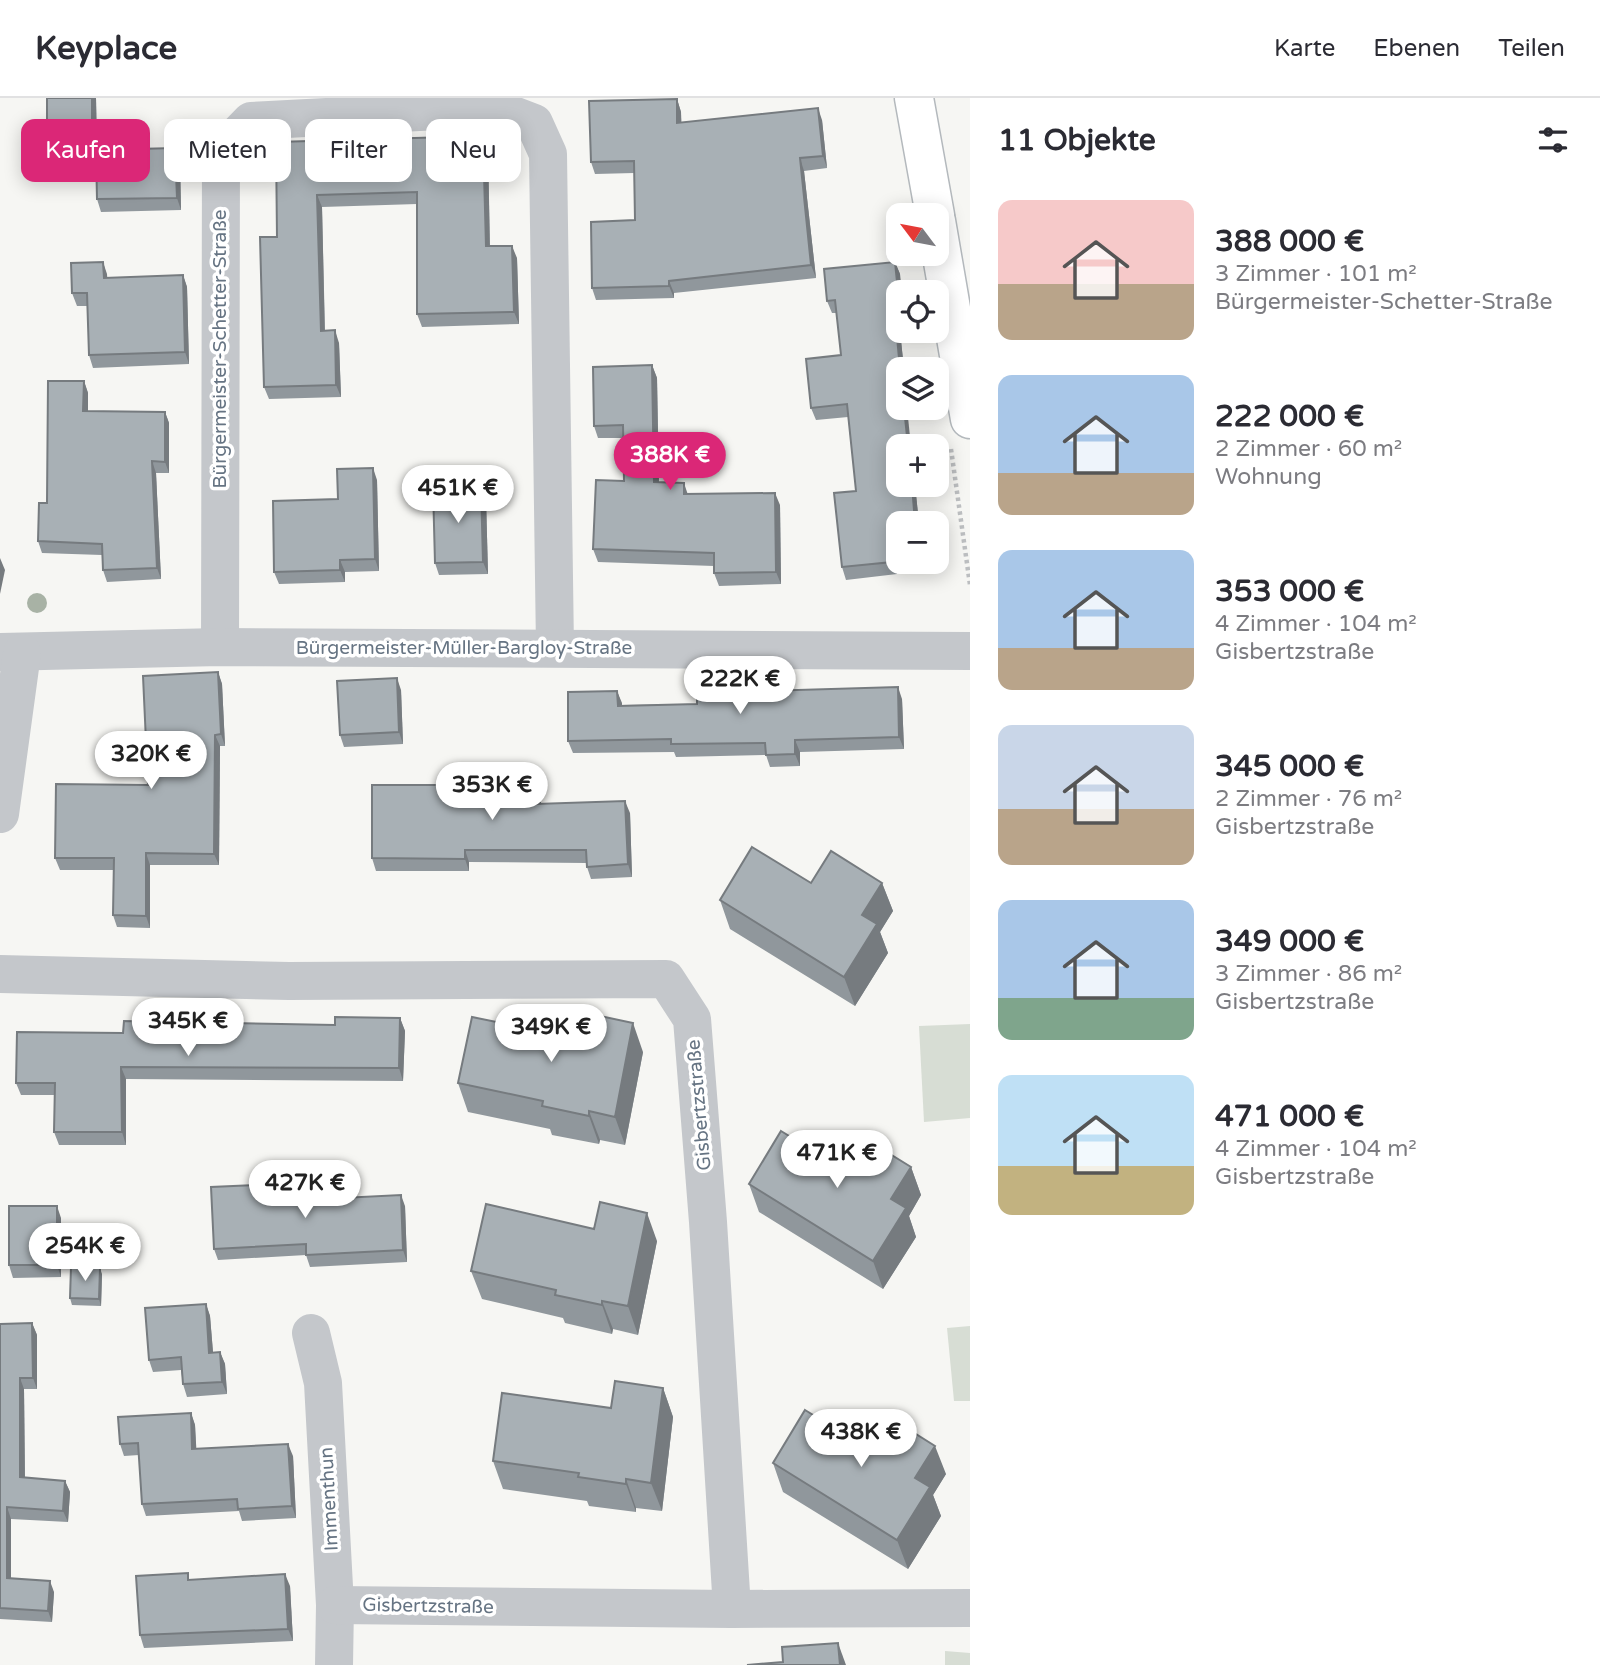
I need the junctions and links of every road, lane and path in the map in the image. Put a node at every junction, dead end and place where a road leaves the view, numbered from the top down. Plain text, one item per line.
1 (914, 98) edge
2 (933, 203) edge
3 (941, 266) edge
4 (960, 433) edge
5 (970, 585) edge
6 (220, 647) junction
7 (555, 649) junction
8 (970, 651) edge
9 (11, 652) edge
10 (0, 814) edge
11 (0, 974) edge
12 (311, 1334) dead end
13 (335, 1605) junction
14 (970, 1608) edge
15 (732, 1609) junction
16 (334, 1665) edge

1 - 2 street
3 - 4 street
4 - 5 path
6 - 7 street, Bürgermeister-Müller-Bargloy-Straße
6 - 7 street, Bürgermeister-Schetter-Straße
6 - 9 street, Bürgermeister-Müller-Bargloy-Straße
7 - 8 street, Bürgermeister-Müller-Bargloy-Straße
9 - 10 street
11 - 15 street, Gisbertzstraße
12 - 13 street, Immenthun
13 - 15 street, Gisbertzstraße
13 - 16 street, Immenthun
14 - 15 street, Gisbertzstraße

